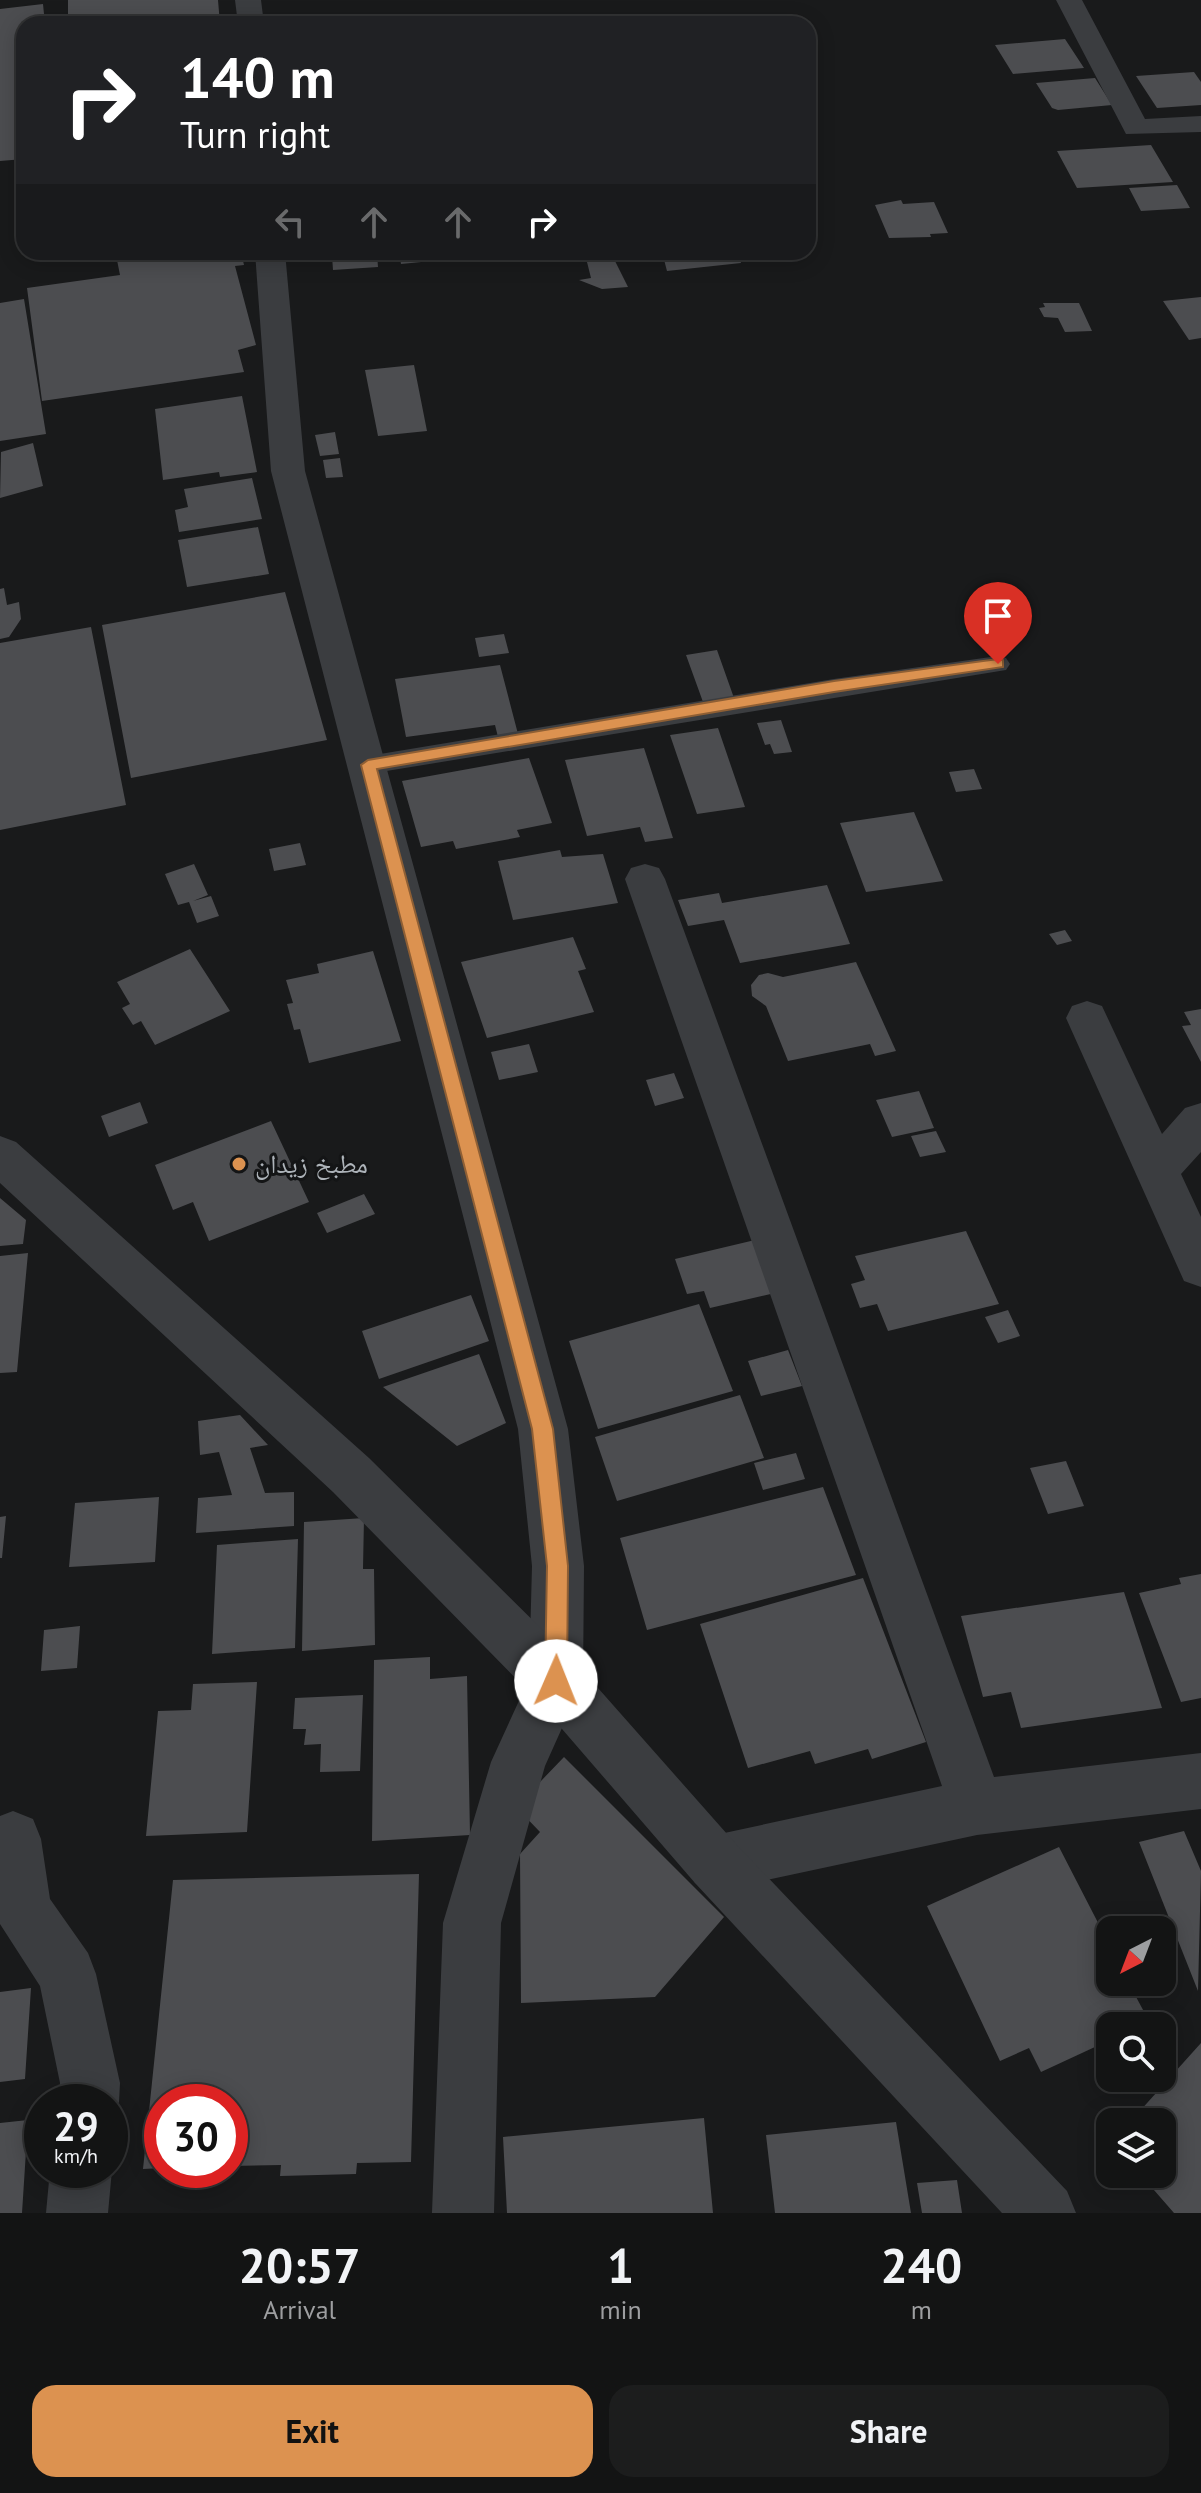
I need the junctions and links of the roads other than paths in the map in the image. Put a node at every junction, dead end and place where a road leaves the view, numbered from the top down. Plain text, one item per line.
1 (1069, 0) edge
2 (1201, 124) edge
3 (271, 260) edge
4 (998, 664) dead end
5 (368, 765) junction
6 (645, 879) dead end
7 (1087, 1018) dead end
8 (1201, 1121) edge
9 (0, 1155) edge
10 (1157, 1170) junction
11 (1201, 1267) edge
12 (556, 1681) junction
13 (1201, 1781) edge
14 (977, 1807) junction
15 (13, 1839) dead end
16 (715, 1863) junction
17 (90, 2084) edge
18 (79, 2188) edge
19 (77, 2213) edge
20 (463, 2213) edge
21 (1045, 2213) edge

1 - 2 street
3 - 5 street
4 - 5 lane
5 - 12 street
6 - 14 street
7 - 10 street
8 - 10 street
9 - 12 street
10 - 11 street
12 - 16 street
12 - 20 street
13 - 14 street
14 - 16 street
15 - 17 street
16 - 21 street
18 - 19 street

